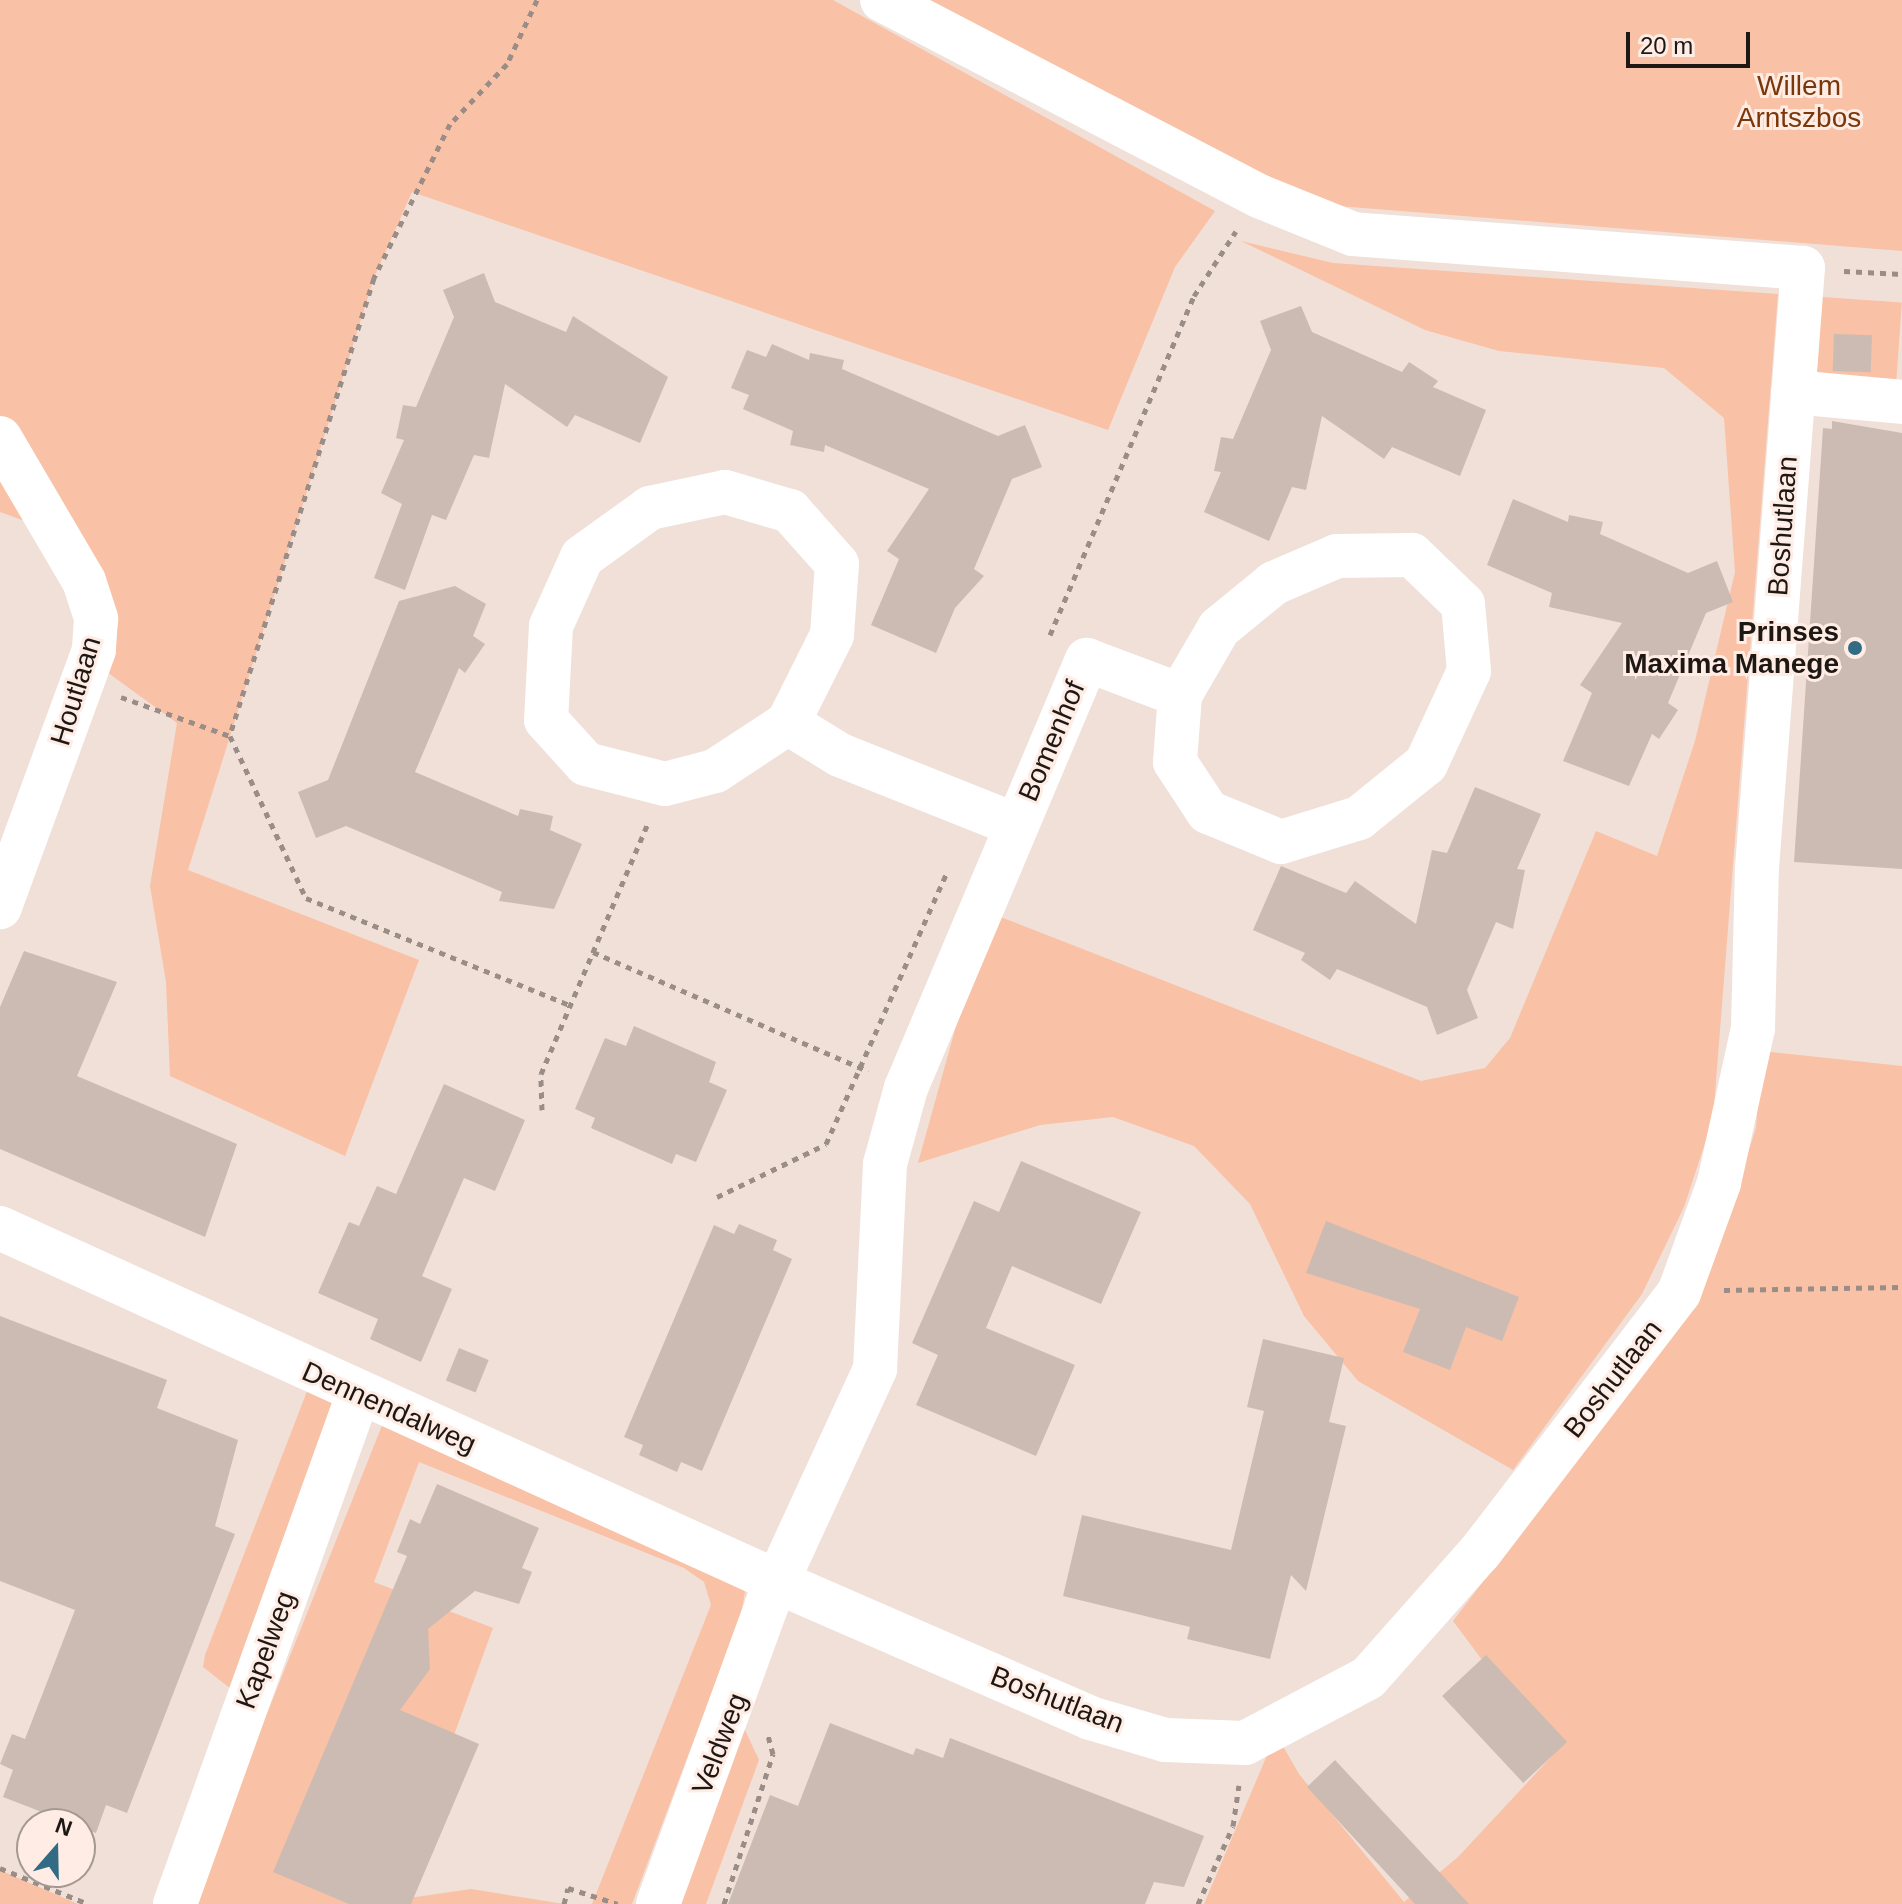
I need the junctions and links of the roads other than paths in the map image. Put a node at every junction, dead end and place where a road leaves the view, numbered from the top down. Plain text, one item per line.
1 (882, 0) edge
2 (1793, 392) junction
3 (1902, 402) edge
4 (0, 438) edge
5 (1180, 695) junction
6 (788, 723) junction
7 (997, 816) junction
8 (0, 907) edge
9 (0, 1228) edge
10 (358, 1395) junction
11 (780, 1583) junction
12 (175, 1904) edge
13 (658, 1904) edge

1 - 2 lane, Boshutlaan
2 - 3 lane
2 - 11 lane, Boshutlaan
4 - 8 lane, Houtlaan
5 - 5 lane
5 - 7 lane, Bomenhof
6 - 6 lane
6 - 7 lane
7 - 11 lane, Veldweg
9 - 10 lane, Dennendalweg
10 - 11 lane, Dennendalweg
10 - 12 lane, Kapelweg
11 - 13 lane, Veldweg

